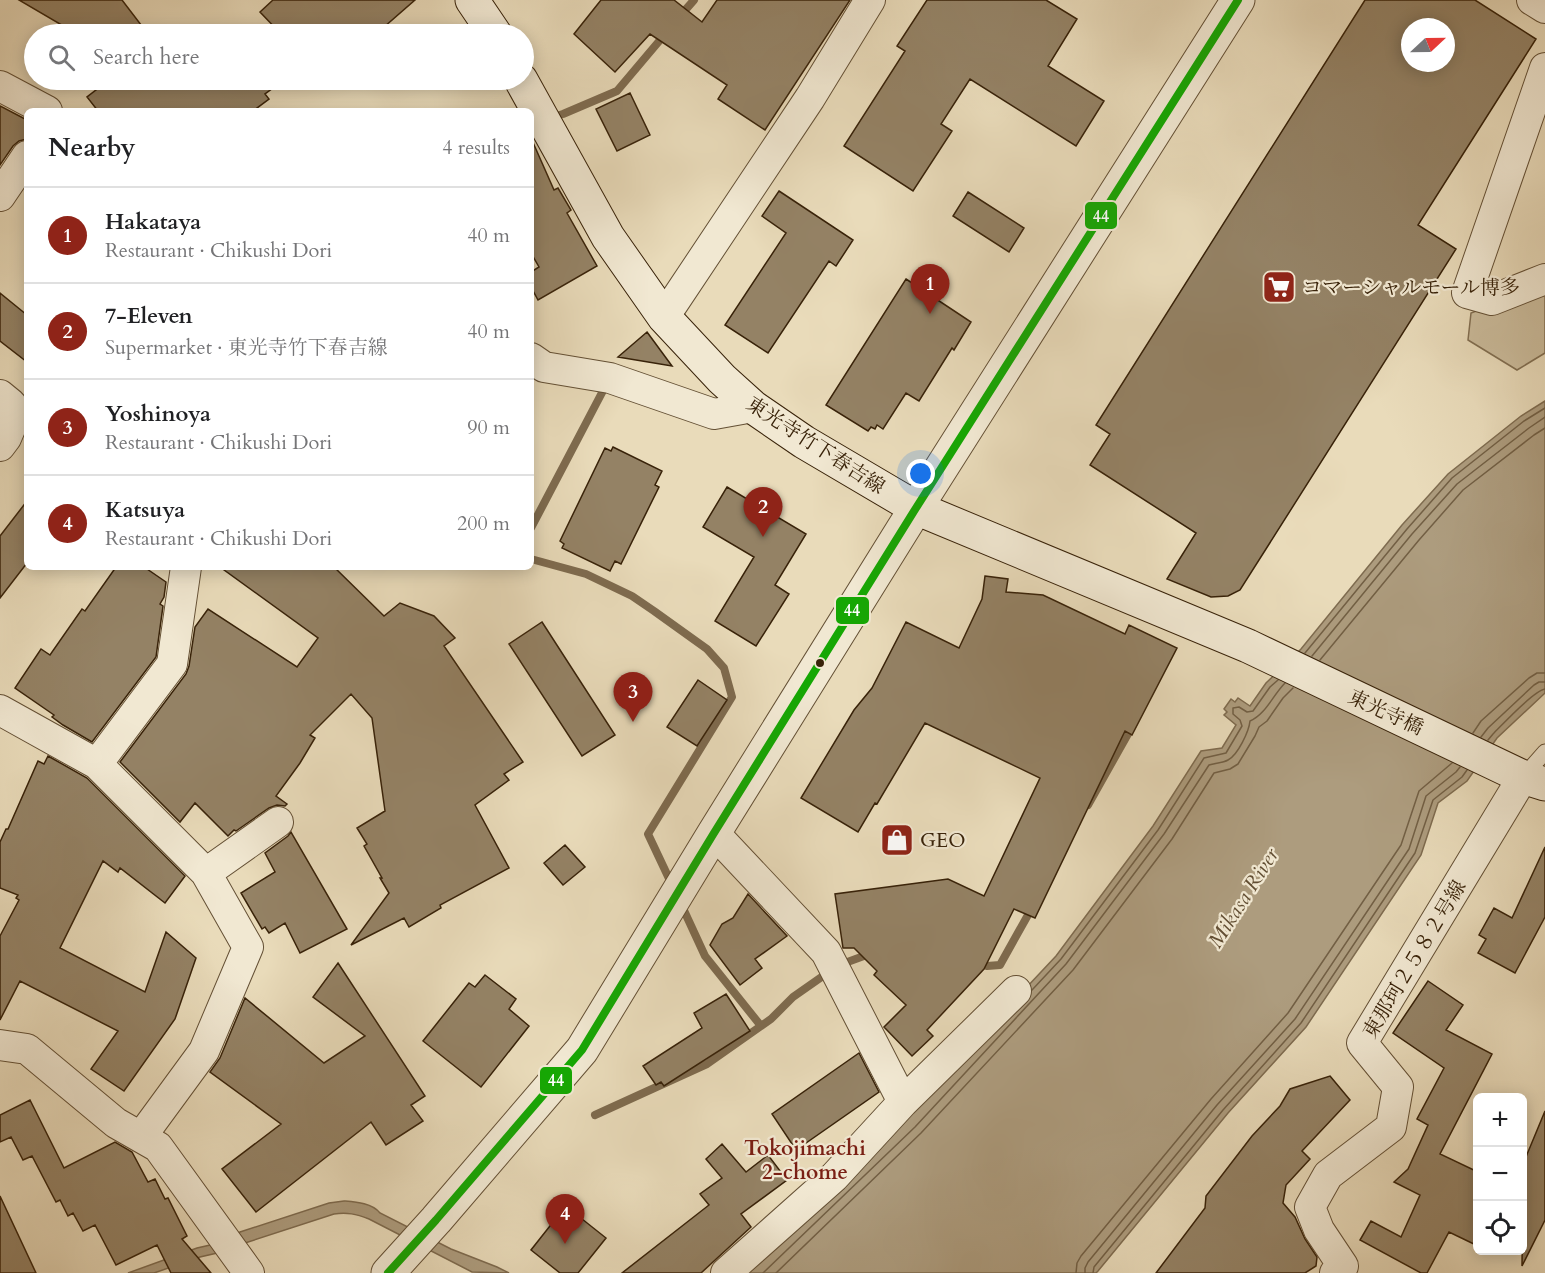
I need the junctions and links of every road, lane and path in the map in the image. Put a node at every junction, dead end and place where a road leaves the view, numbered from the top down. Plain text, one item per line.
1 (472, 0) edge
2 (870, 0) edge
3 (1238, 0) edge
4 (1532, 0) edge
5 (1545, 8) edge
6 (488, 24) edge
7 (1545, 68) edge
8 (0, 86) edge
9 (524, 90) edge
10 (41, 108) edge
11 (531, 108) edge
12 (538, 129) edge
13 (24, 160) edge
14 (0, 196) edge
15 (1545, 279) edge
16 (664, 317) junction
17 (534, 360) edge
18 (0, 395) edge
19 (753, 407) junction
20 (0, 446) edge
21 (916, 508) junction
22 (186, 570) edge
23 (1248, 646) joint
24 (0, 710) edge
25 (1545, 752) edge
26 (97, 764) junction
27 (1534, 781) edge
28 (278, 822) dead end
29 (714, 833) junction
30 (206, 873) junction
31 (1016, 991) dead end
32 (0, 1045) edge
33 (903, 1102) junction
34 (141, 1137) junction
35 (249, 1273) edge
36 (388, 1273) edge
37 (726, 1273) edge
38 (1335, 1273) edge

1 - 6 street
2 - 16 street
3 - 21 street
4 - 5 street
7 - 15 street
8 - 10 street
9 - 11 street, 東光寺竹下春吉線
12 - 16 street, 東光寺竹下春吉線
13 - 14 street
16 - 19 street, 東光寺竹下春吉線
17 - 19 street
18 - 20 street
19 - 21 street, 東光寺竹下春吉線
21 - 23 street, 東光寺竹下春吉線
21 - 29 street
22 - 26 street
23 - 27 street, 東光寺橋
24 - 26 street
25 - 27 lane
26 - 30 street
27 - 38 street, 東那珂２５８２号線
28 - 30 street
29 - 33 street
29 - 36 street
30 - 34 street
31 - 33 street
32 - 34 street
33 - 37 street
34 - 35 street

